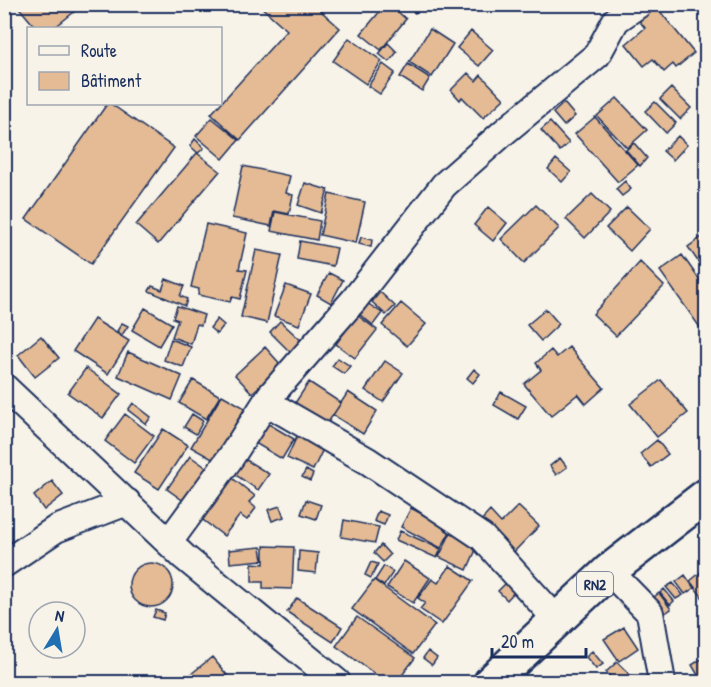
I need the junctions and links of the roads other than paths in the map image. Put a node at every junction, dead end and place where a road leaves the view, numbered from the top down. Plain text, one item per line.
1 (639, 4) edge
2 (4, 387) edge
3 (266, 402) junction
4 (706, 496) edge
5 (127, 502) junction
6 (169, 542) junction
7 (4, 564) edge
8 (609, 571) junction
9 (557, 620) junction
10 (338, 682) edge
11 (491, 682) edge
12 (662, 682) edge

1 - 3 street
2 - 5 street
3 - 6 street
3 - 9 street
4 - 8 highway, RN2
5 - 6 street
5 - 7 street
6 - 10 street
8 - 9 highway, RN2
8 - 12 street
9 - 11 highway, RN2

